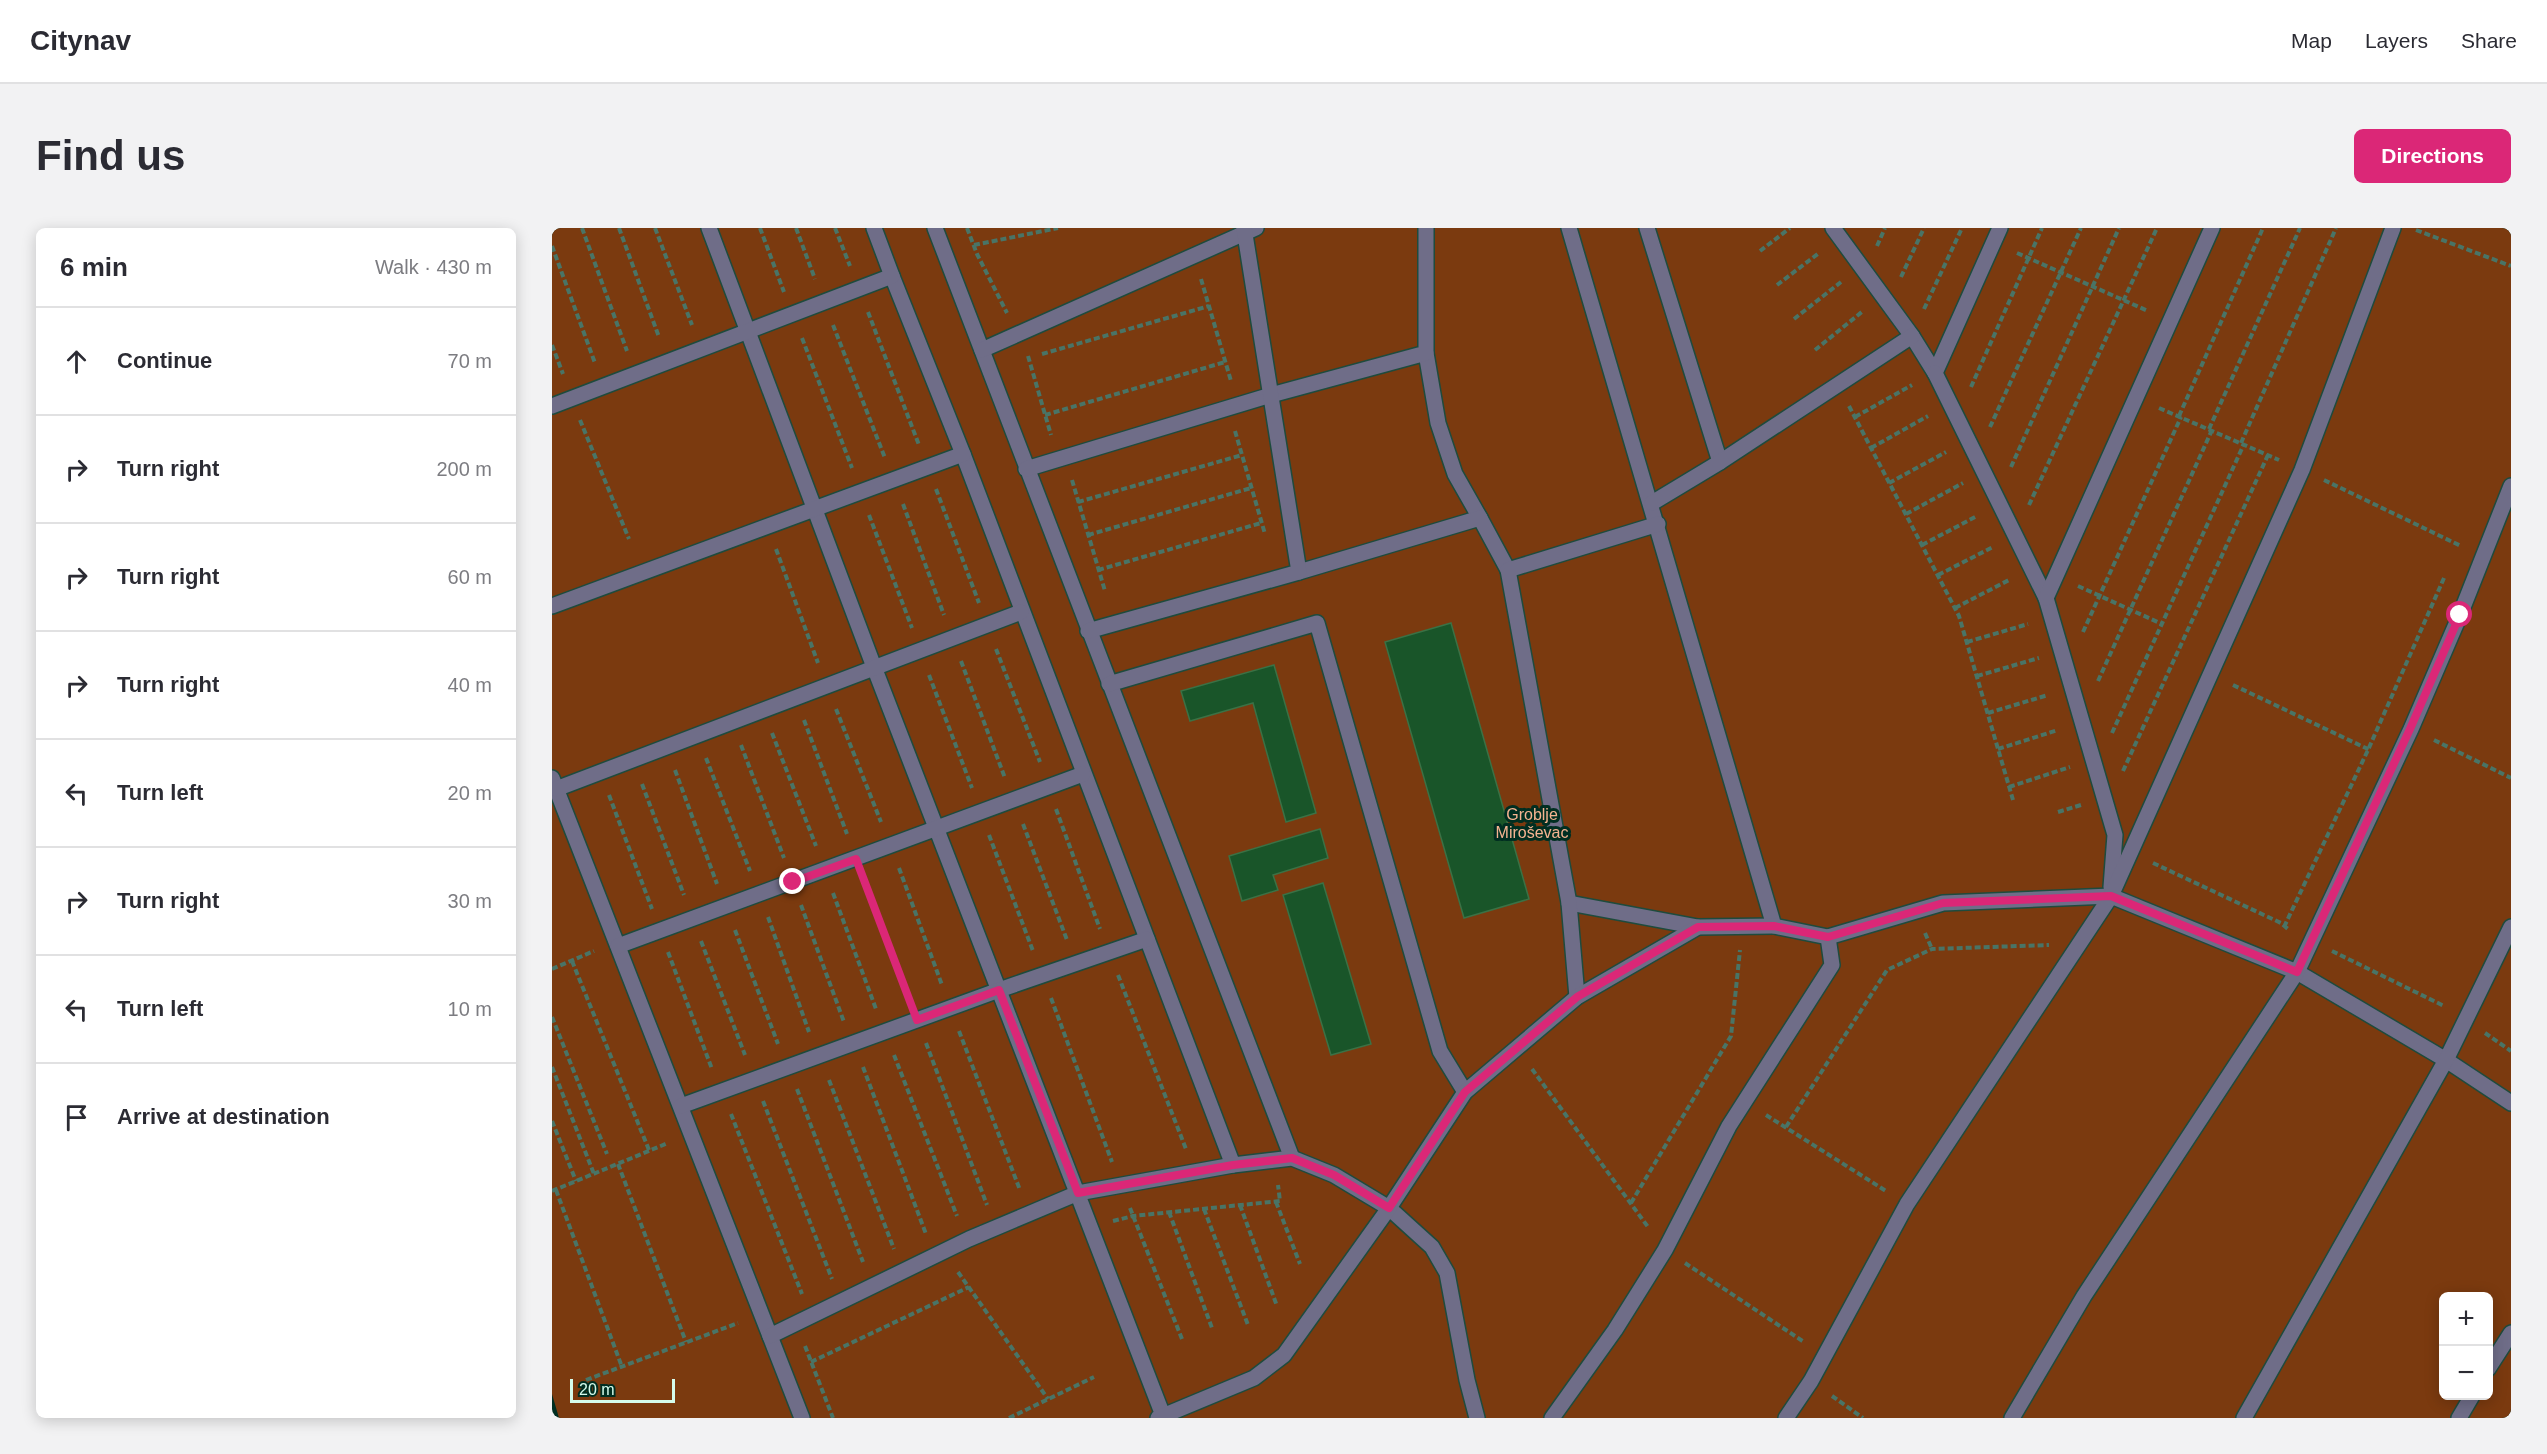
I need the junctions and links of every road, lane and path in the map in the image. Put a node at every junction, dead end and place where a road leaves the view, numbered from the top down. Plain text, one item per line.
1 (582, 228) edge
2 (619, 228) edge
3 (655, 228) edge
4 (709, 228) edge
5 (760, 228) edge
6 (796, 228) edge
7 (835, 228) edge
8 (874, 228) edge
9 (935, 228) edge
10 (967, 228) edge
11 (1058, 228) edge
12 (1426, 228) edge
13 (1569, 228) edge
14 (1647, 228) edge
15 (1790, 228) edge
16 (1924, 228) edge
17 (1962, 228) edge
18 (2042, 228) edge
19 (2081, 228) edge
20 (2120, 228) edge
21 (2157, 228) edge
22 (2212, 228) edge
23 (2263, 228) edge
24 (2300, 228) edge
25 (2336, 228) edge
26 (2393, 228) edge
27 (2411, 228) edge
28 (1248, 230) edge
29 (1836, 233) edge
30 (1997, 235) edge
31 (974, 245) junction
32 (552, 246) edge
33 (1761, 251) dead end
34 (1194, 256) junction
35 (2028, 258) junction
36 (2511, 266) edge
37 (2061, 272) junction
38 (892, 276) junction
39 (1777, 285) dead end
40 (2093, 287) junction
41 (859, 289) junction
42 (1885, 300) junction
43 (2125, 301) junction
44 (824, 302) junction
45 (1209, 306) junction
46 (792, 314) junction
47 (2170, 321) junction
48 (748, 330) junction
49 (1020, 334) junction
50 (1912, 336) junction
51 (552, 345) edge
52 (701, 348) junction
53 (982, 350) junction
54 (1815, 350) dead end
55 (1426, 352) junction
56 (1040, 354) dead end
57 (668, 361) junction
58 (1225, 362) junction
59 (1935, 373) junction
60 (635, 374) junction
61 (1838, 385) junction
62 (604, 386) junction
63 (1271, 395) junction
64 (572, 399) junction
65 (1950, 404) junction
66 (552, 406) edge
67 (1233, 406) junction
68 (1045, 415) junction
69 (1855, 417) junction
70 (1958, 418) junction
71 (1968, 441) junction
72 (1871, 448) junction
73 (963, 454) junction
74 (1242, 455) junction
75 (2268, 455) dead end
76 (1061, 458) junction
77 (1720, 462) junction
78 (1980, 464) junction
79 (927, 466) junction
80 (1026, 468) junction
81 (893, 479) junction
82 (1889, 483) junction
83 (2511, 486) edge
84 (1251, 488) junction
85 (860, 491) junction
86 (1998, 501) junction
87 (1078, 502) junction
88 (1652, 503) junction
89 (815, 508) junction
90 (1906, 514) junction
91 (1480, 518) junction
92 (1261, 523) junction
93 (1658, 524) junction
94 (1088, 535) junction
95 (1265, 535) dead end
96 (2015, 536) junction
97 (629, 539) dead end
98 (1922, 544) junction
99 (2459, 545) dead end
100 (2454, 556) dead end
101 (2031, 568) junction
102 (1098, 570) junction
103 (1508, 570) junction
104 (1299, 572) junction
105 (1938, 575) junction
106 (2055, 576) junction
107 (2445, 577) dead end
108 (2100, 597) junction
109 (2046, 598) junction
110 (552, 606) edge
111 (1955, 608) junction
112 (2130, 610) junction
113 (1022, 612) junction
114 (2051, 617) junction
115 (1114, 624) junction
116 (2162, 624) junction
117 (987, 625) junction
118 (1088, 631) junction
119 (952, 638) junction
120 (1967, 642) junction
121 (920, 650) junction
122 (2061, 652) junction
123 (874, 667) junction
124 (2210, 674) junction
125 (1977, 676) junction
126 (1109, 684) junction
127 (2072, 688) junction
128 (796, 697) junction
129 (764, 709) junction
130 (1988, 713) junction
131 (2081, 719) junction
132 (732, 722) junction
133 (2410, 729) junction
134 (698, 734) junction
135 (666, 747) junction
136 (1998, 749) junction
137 (2368, 750) junction
138 (633, 759) junction
139 (2093, 759) junction
140 (2395, 762) junction
141 (601, 772) junction
142 (1083, 774) junction
143 (2511, 778) edge
144 (554, 783) edge
145 (1049, 787) junction
146 (2009, 787) junction
147 (2103, 797) junction
148 (1014, 800) junction
149 (2013, 800) dead end
150 (981, 812) junction
151 (2058, 812) dead end
152 (939, 828) junction
153 (856, 859) junction
154 (825, 870) junction
155 (793, 882) junction
156 (759, 894) junction
157 (2111, 896) junction
158 (1569, 903) junction
159 (726, 907) junction
160 (693, 919) junction
161 (1743, 926) junction
162 (1774, 926) junction
163 (1698, 927) junction
164 (2284, 927) dead end
165 (2511, 927) edge
166 (660, 931) junction
167 (1828, 937) junction
168 (1147, 939) junction
169 (2080, 944) junction
170 (618, 946) junction
171 (1109, 952) junction
172 (572, 961) junction
173 (1076, 963) junction
174 (552, 969) edge
175 (2297, 972) junction
176 (1042, 975) junction
177 (999, 990) junction
178 (1577, 997) junction
179 (552, 1017) edge
180 (917, 1020) junction
181 (885, 1032) junction
182 (852, 1043) junction
183 (819, 1055) junction
184 (2446, 1060) junction
185 (552, 1067) edge
186 (787, 1067) junction
187 (754, 1079) junction
188 (720, 1092) junction
189 (1465, 1092) junction
190 (1745, 1102) junction
191 (2511, 1103) edge
192 (681, 1106) junction
193 (552, 1121) edge
194 (1786, 1127) dead end
195 (692, 1133) junction
196 (649, 1150) junction
197 (607, 1154) dead end
198 (1292, 1158) junction
199 (1276, 1160) junction
200 (618, 1164) junction
201 (1233, 1165) junction
202 (1195, 1172) junction
203 (594, 1174) junction
204 (576, 1181) junction
205 (1121, 1185) junction
206 (554, 1190) edge
207 (1078, 1193) junction
208 (1276, 1202) junction
209 (1630, 1203) dead end
210 (1907, 1204) junction
211 (1240, 1205) junction
212 (1389, 1208) junction
213 (1204, 1209) junction
214 (1169, 1212) junction
215 (1133, 1216) junction
216 (1091, 1227) junction
217 (996, 1228) junction
218 (966, 1240) junction
219 (939, 1254) junction
220 (1300, 1264) dead end
221 (899, 1273) junction
222 (872, 1286) junction
223 (969, 1287) junction
224 (840, 1302) junction
225 (1277, 1306) dead end
226 (761, 1314) junction
227 (811, 1316) junction
228 (796, 1323) junction
229 (1248, 1325) dead end
230 (1212, 1328) dead end
231 (2511, 1332) edge
232 (770, 1336) junction
233 (1182, 1339) dead end
234 (687, 1342) junction
235 (2493, 1361) edge
236 (811, 1362) junction
237 (622, 1367) junction
238 (1094, 1377) dead end
239 (586, 1380) dead end
240 (1811, 1381) junction
241 (1048, 1398) junction
242 (2469, 1400) edge
243 (1162, 1417) edge
244 (802, 1418) edge
245 (833, 1418) edge
246 (1009, 1418) edge
247 (1477, 1418) edge
248 (1552, 1418) edge
249 (1786, 1418) edge
250 (1863, 1418) edge
251 (2012, 1418) edge
252 (2244, 1418) edge
253 (2459, 1418) edge

1 - 60 path
2 - 57 path
3 - 52 path
4 - 48 lane
5 - 46 path
6 - 44 path
7 - 41 path
8 - 38 lane
9 - 53 lane
10 - 31 path
11 - 31 path
12 - 55 lane
13 - 88 lane
14 - 77 lane
15 - 33 path
16 - 42 path
17 - 50 path
18 - 35 path
19 - 37 path
20 - 40 path
21 - 43 path
22 - 47 lane
23 - 108 path
24 - 112 path
25 - 116 path
26 - 124 lane
27 - 36 path
28 - 34 lane
28 - 63 lane
29 - 39 path
29 - 42 lane
30 - 35 path
30 - 59 lane
31 - 49 path
32 - 62 path
34 - 45 path
34 - 49 lane
35 - 37 path
35 - 70 path
37 - 40 path
37 - 78 path
38 - 41 lane
38 - 73 lane
40 - 43 path
40 - 86 path
41 - 44 lane
41 - 79 path
42 - 50 lane
42 - 54 path
43 - 47 path
43 - 96 path
44 - 46 lane
44 - 81 path
45 - 56 path
45 - 58 path
46 - 48 lane
46 - 85 path
47 - 106 lane
48 - 52 lane
48 - 89 lane
49 - 53 lane
49 - 68 path
50 - 59 lane
50 - 61 lane
51 - 64 path
52 - 57 lane
53 - 80 lane
55 - 63 lane
55 - 91 lane
57 - 60 lane
58 - 67 path
58 - 68 path
59 - 65 lane
59 - 69 path
60 - 62 lane
61 - 69 path
61 - 77 lane
62 - 64 lane
63 - 67 lane
63 - 104 lane
64 - 66 lane
64 - 97 path
65 - 70 lane
65 - 72 path
67 - 74 path
67 - 76 lane
68 - 76 path
69 - 72 path
70 - 71 lane
71 - 78 lane
71 - 82 path
72 - 82 path
73 - 79 lane
73 - 113 lane
74 - 84 path
74 - 87 path
75 - 147 path
76 - 80 lane
76 - 87 path
77 - 88 lane
78 - 86 lane
78 - 90 path
79 - 81 lane
79 - 117 path
80 - 118 lane
81 - 85 lane
81 - 119 path
82 - 90 path
83 - 133 lane
84 - 92 path
84 - 94 path
85 - 89 lane
85 - 121 path
86 - 96 lane
86 - 98 path
87 - 94 path
88 - 93 lane
89 - 110 lane
89 - 123 lane
90 - 98 path
91 - 103 lane
91 - 104 lane
92 - 95 path
92 - 102 path
93 - 103 lane
93 - 162 lane
94 - 102 path
96 - 101 lane
96 - 105 path
98 - 105 path
99 - 100 path
101 - 109 lane
101 - 111 path
102 - 115 path
103 - 158 lane
104 - 115 lane
105 - 111 path
106 - 108 path
106 - 109 lane
107 - 137 path
108 - 112 path
108 - 122 path
109 - 114 lane
111 - 120 path
112 - 116 path
112 - 131 path
113 - 117 lane
113 - 142 lane
114 - 120 path
114 - 122 lane
115 - 118 lane
116 - 139 path
117 - 119 lane
117 - 145 path
118 - 126 lane
119 - 121 lane
119 - 148 path
120 - 125 path
121 - 123 lane
121 - 150 path
122 - 125 path
122 - 127 lane
123 - 128 lane
123 - 152 lane
124 - 137 path
124 - 157 lane
125 - 130 path
126 - 189 lane
126 - 198 lane
127 - 130 path
127 - 131 lane
128 - 129 lane
128 - 153 path
129 - 132 lane
129 - 154 path
130 - 136 path
131 - 136 path
131 - 139 lane
132 - 134 lane
132 - 155 path
133 - 140 lane
133 - 143 path
134 - 135 lane
134 - 156 path
135 - 138 lane
135 - 159 path
136 - 146 path
137 - 140 path
137 - 164 path
138 - 141 lane
138 - 160 path
139 - 146 path
139 - 147 lane
140 - 175 lane
141 - 144 lane
141 - 166 path
142 - 145 lane
142 - 168 lane
144 - 170 lane
145 - 148 lane
145 - 171 path
146 - 149 path
147 - 151 path
147 - 157 lane
148 - 150 lane
148 - 173 path
150 - 152 lane
150 - 176 path
152 - 153 lane
152 - 177 lane
153 - 154 lane
153 - 180 path
154 - 155 lane
154 - 181 path
155 - 156 lane
155 - 182 path
156 - 159 lane
156 - 183 path
157 - 167 lane
157 - 169 lane
157 - 175 lane
158 - 163 lane
158 - 178 lane
159 - 160 lane
159 - 186 path
160 - 166 lane
160 - 187 path
161 - 162 lane
161 - 163 lane
161 - 209 path
162 - 167 lane
163 - 178 lane
165 - 184 lane
166 - 170 lane
166 - 188 path
167 - 190 lane
168 - 171 lane
168 - 201 lane
169 - 194 path
169 - 210 lane
170 - 172 path
170 - 192 lane
171 - 173 lane
171 - 202 path
172 - 174 path
172 - 196 path
173 - 176 lane
175 - 184 lane
175 - 251 lane
176 - 177 lane
176 - 205 path
177 - 180 lane
177 - 207 lane
178 - 189 lane
179 - 197 path
180 - 181 lane
180 - 217 path
181 - 182 lane
181 - 218 path
182 - 183 lane
182 - 219 path
183 - 186 lane
183 - 221 path
184 - 191 lane
184 - 252 lane
185 - 203 path
186 - 187 lane
186 - 222 path
187 - 188 lane
187 - 224 path
188 - 192 lane
188 - 227 path
189 - 212 lane
190 - 210 path
190 - 248 lane
192 - 195 lane
193 - 204 path
195 - 196 path
195 - 226 lane
196 - 200 path
198 - 199 lane
198 - 212 lane
199 - 201 lane
199 - 208 path
200 - 203 path
200 - 234 path
201 - 202 lane
202 - 205 lane
203 - 204 path
204 - 206 path
205 - 207 lane
205 - 215 path
206 - 237 path
207 - 216 lane
207 - 217 lane
208 - 211 path
208 - 220 path
210 - 240 lane
211 - 213 path
211 - 225 path
212 - 243 lane
212 - 247 lane
213 - 214 path
213 - 229 path
214 - 215 path
214 - 230 path
215 - 216 path
215 - 233 path
216 - 243 lane
217 - 218 lane
218 - 219 lane
219 - 221 lane
219 - 223 path
221 - 222 lane
222 - 224 lane
223 - 236 path
223 - 241 path
224 - 227 lane
226 - 232 lane
226 - 234 path
227 - 228 lane
228 - 232 lane
228 - 236 path
231 - 235 lane
232 - 244 lane
234 - 237 path
236 - 245 path
237 - 239 path
238 - 241 path
240 - 249 lane
240 - 250 path
241 - 246 path
242 - 253 lane

